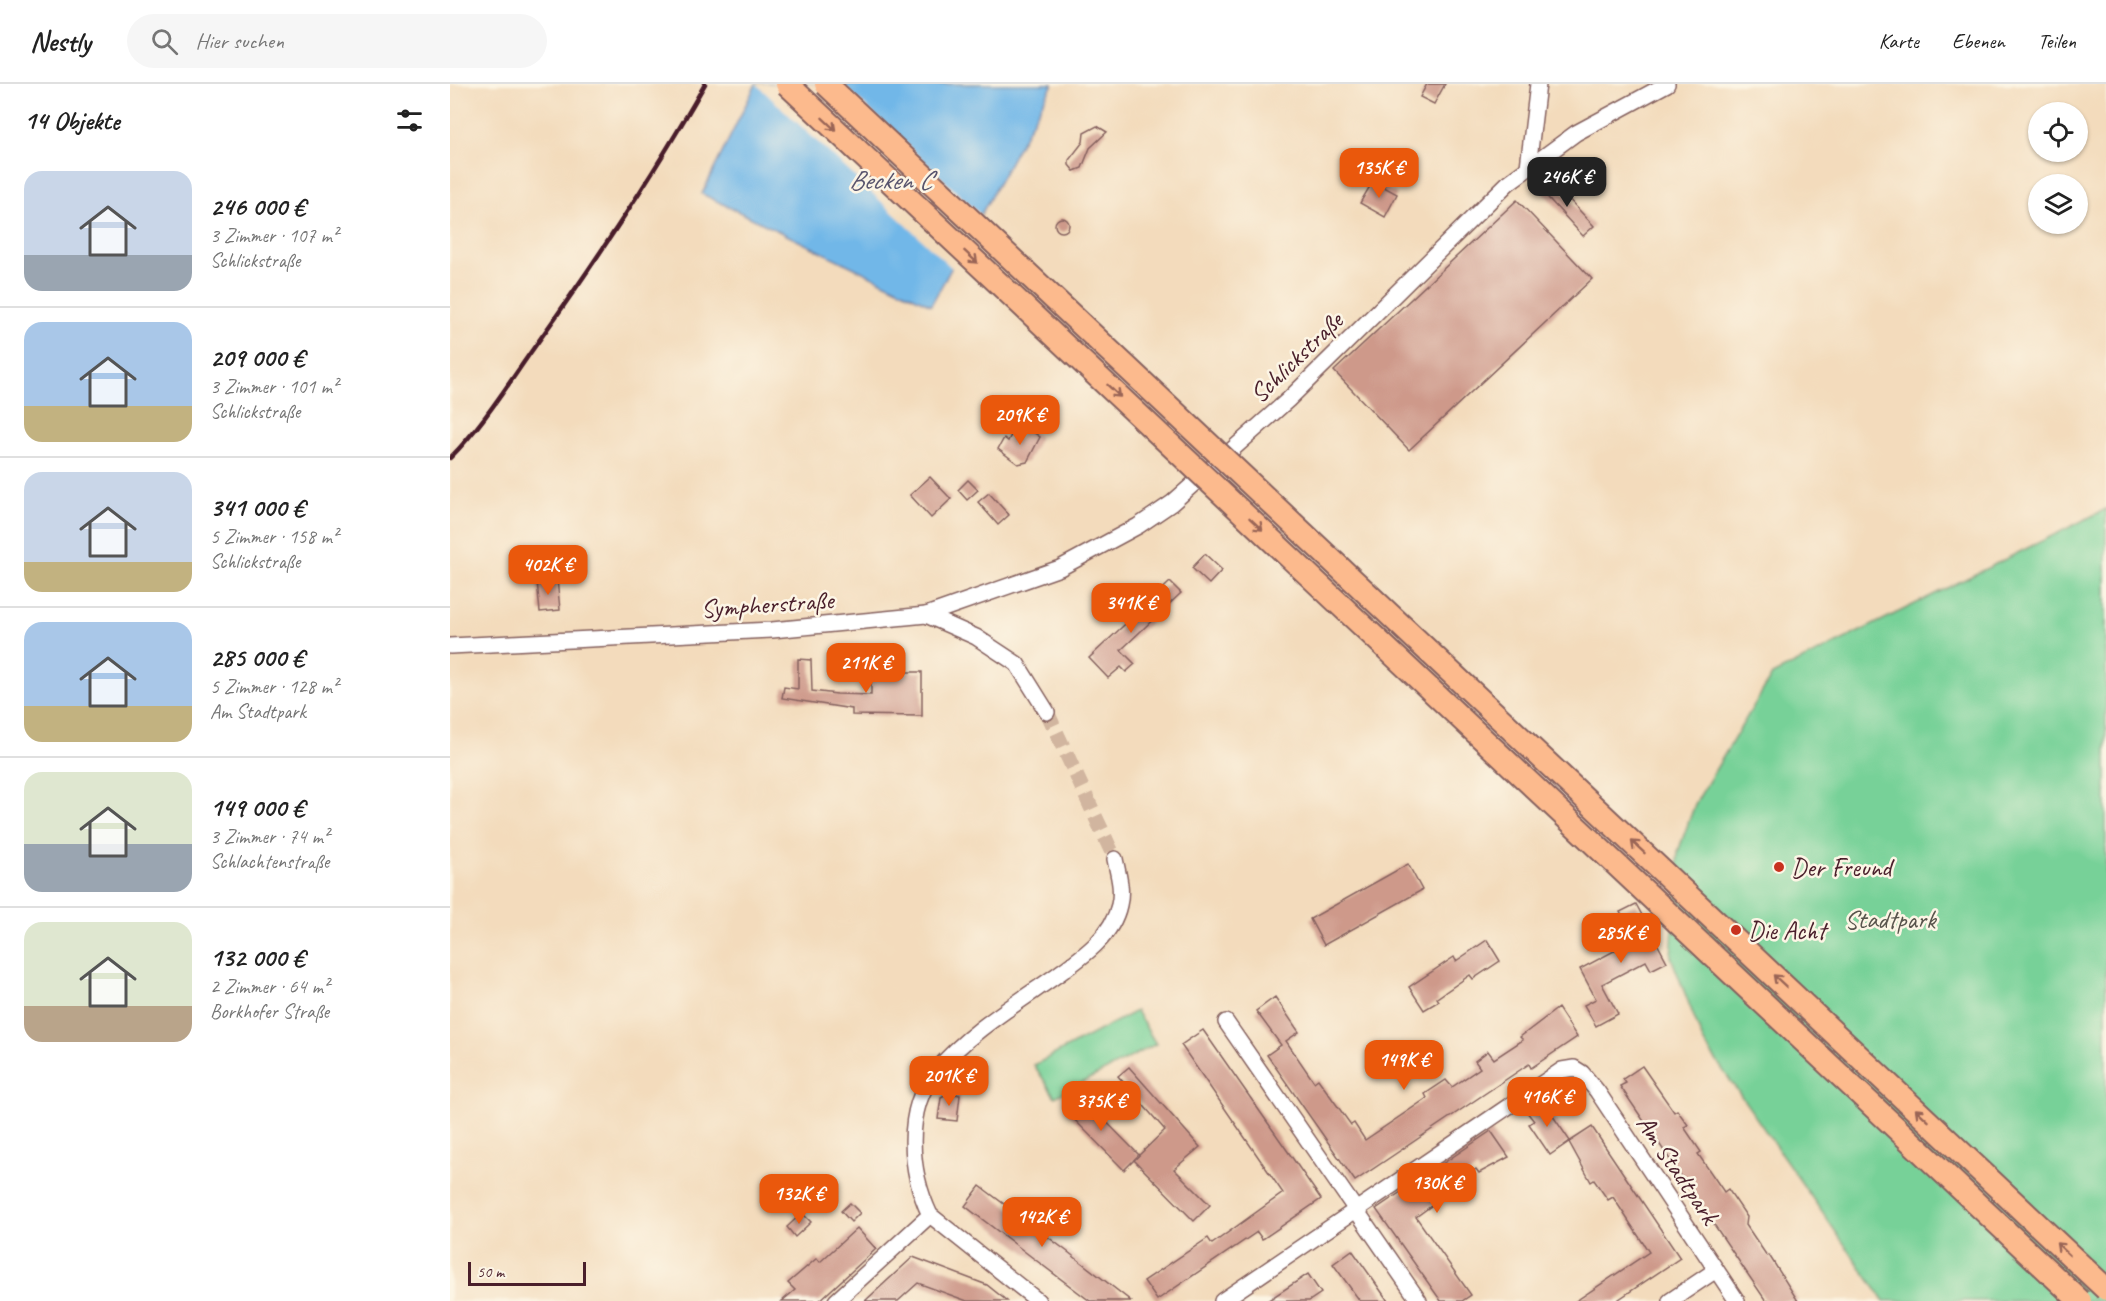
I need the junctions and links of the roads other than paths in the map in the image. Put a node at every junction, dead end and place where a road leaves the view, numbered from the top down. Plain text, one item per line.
1 (787, 84) edge
2 (825, 84) edge
3 (1538, 84) edge
4 (1667, 84) edge
5 (1528, 167) junction
6 (926, 615) junction
7 (450, 646) edge
8 (1047, 712) tunnel mouth
9 (1115, 860) tunnel mouth
10 (1226, 1022) dead end
11 (1355, 1209) junction
12 (930, 1215) junction
13 (1716, 1270) junction
14 (2106, 1289) edge
15 (836, 1301) edge
16 (1038, 1301) edge
17 (1222, 1301) edge
18 (1419, 1301) edge
19 (1670, 1301) edge
20 (1737, 1301) edge
21 (2080, 1301) edge

1 -> 21 highway, bridge
14 -> 2 highway, bridge
3 - 5 street
4 - 5 street, Schlickstraße
5 - 6 street, Schlickstraße
6 - 7 street, Sympherstraße
6 - 8 street, Sympherstraße
9 - 12 street
10 - 11 street
11 - 13 street, Am Stadtpark
11 - 17 street
11 - 18 street
12 - 15 street
12 - 16 street
13 - 19 street
13 - 20 street, Am Stadtpark

